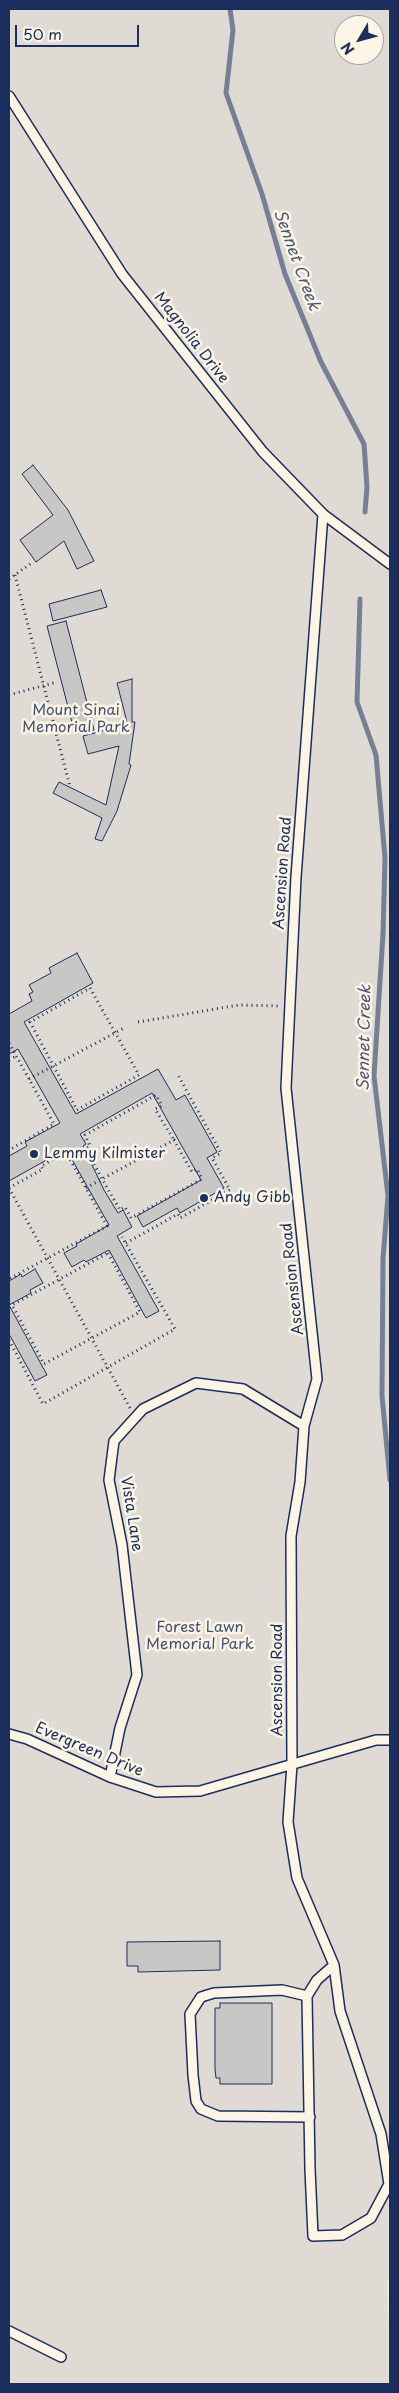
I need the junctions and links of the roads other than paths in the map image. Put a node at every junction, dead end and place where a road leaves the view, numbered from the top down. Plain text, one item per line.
1 (9, 96) edge
2 (322, 514) junction
3 (390, 564) edge
4 (304, 1426) junction
5 (9, 1734) edge
6 (390, 1740) edge
7 (292, 1764) junction
8 (110, 1778) junction
9 (334, 1965) junction
10 (307, 1996) junction
11 (310, 2117) junction
12 (9, 2331) edge
13 (61, 2357) dead end

1 - 2 lane, Magnolia Drive
2 - 3 lane, Magnolia Drive
2 - 4 lane, Ascension Road
4 - 7 lane, Ascension Road
4 - 8 lane, Vista Lane
5 - 8 lane, Evergreen Drive
6 - 7 lane, Evergreen Drive
7 - 8 lane, Evergreen Drive
7 - 9 lane, Ascension Road
9 - 10 lane
9 - 11 lane, Ascension Road
10 - 11 lane
10 - 11 lane
12 - 13 lane

